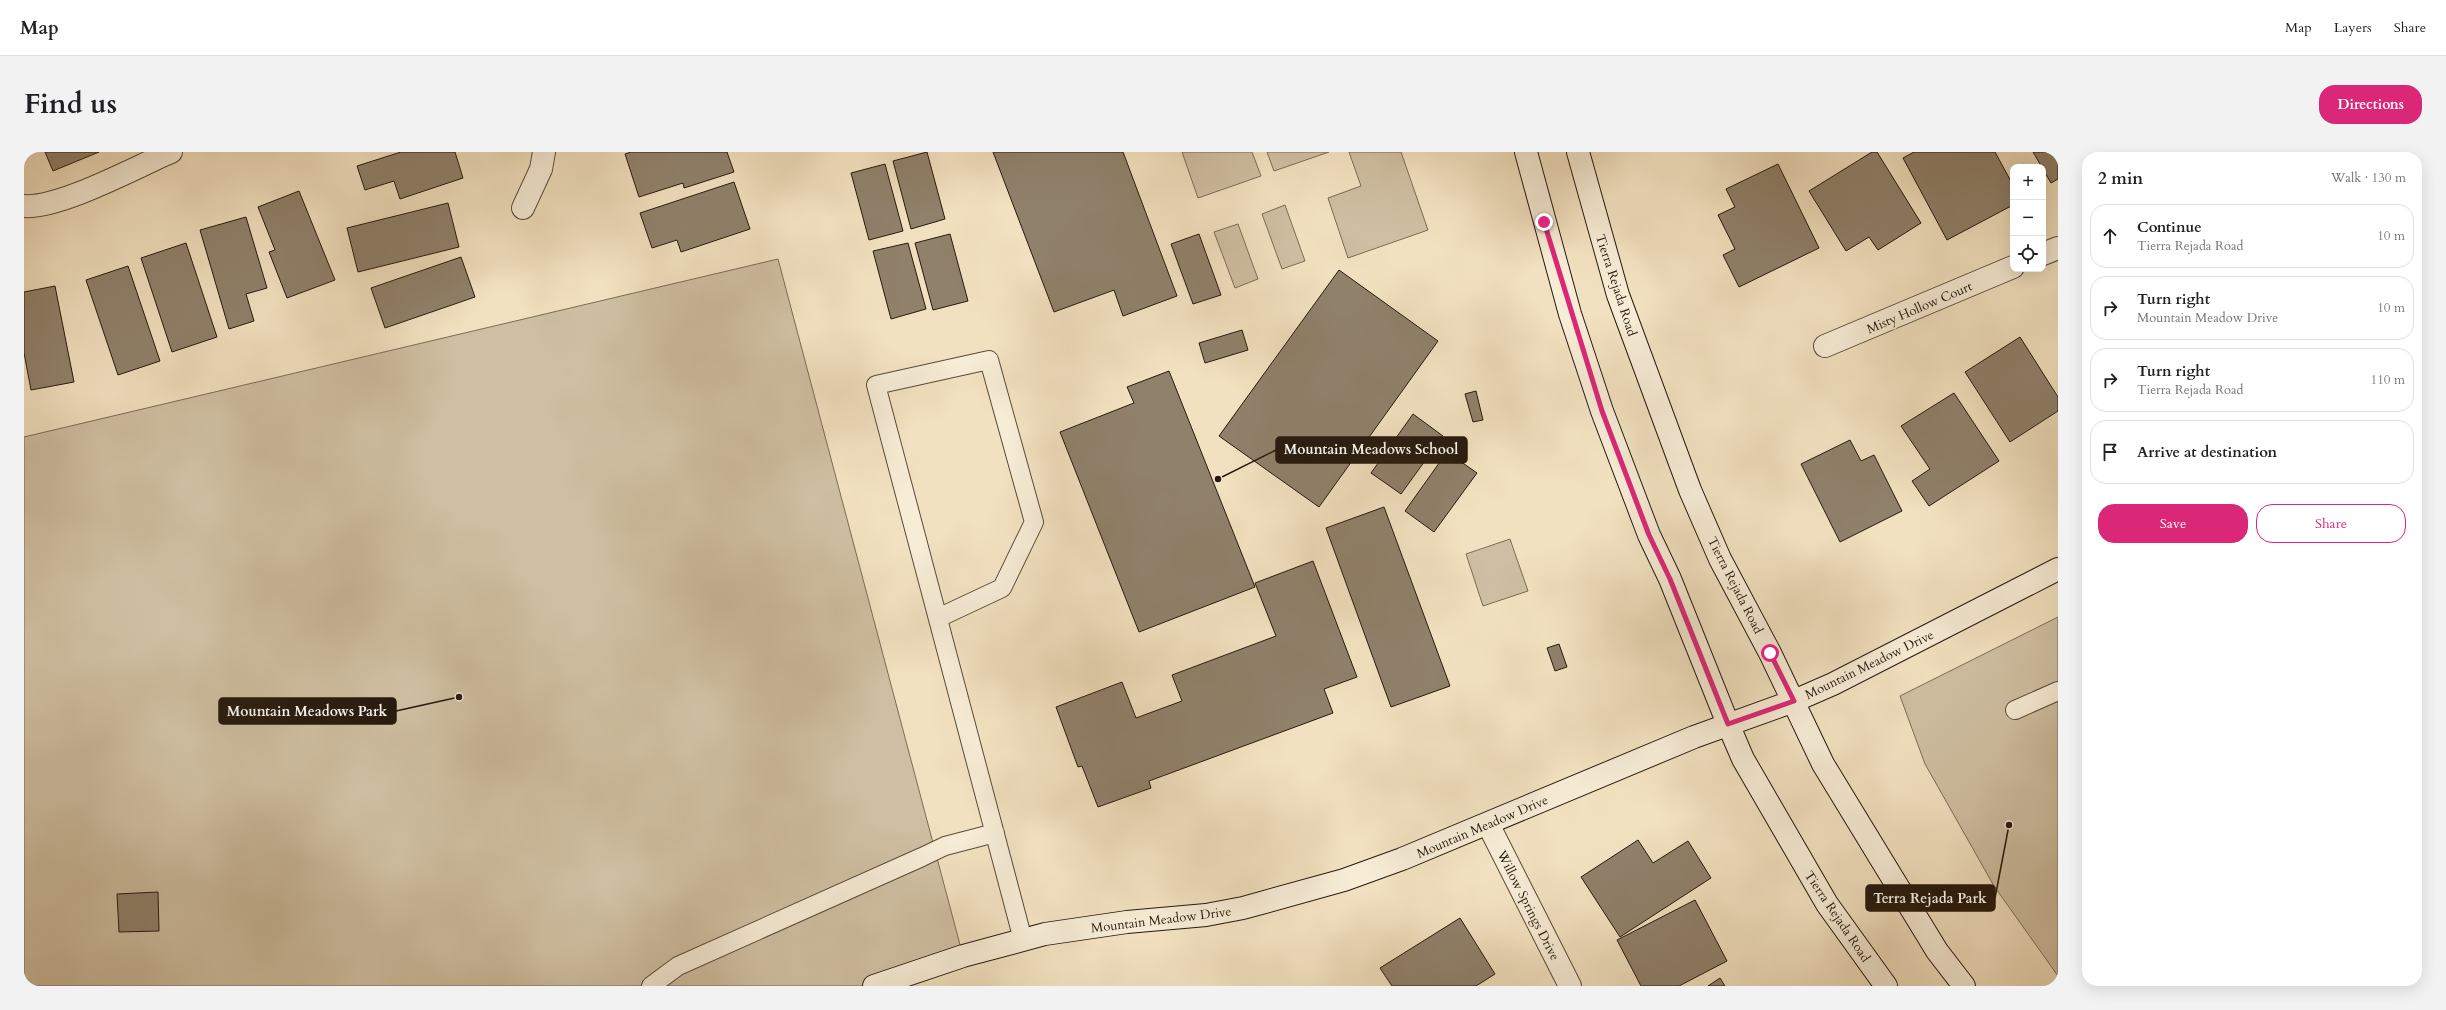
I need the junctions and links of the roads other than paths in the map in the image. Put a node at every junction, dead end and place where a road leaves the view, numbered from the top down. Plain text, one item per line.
1 (171, 152) edge
2 (544, 152) edge
3 (1526, 152) edge
4 (1578, 152) edge
5 (24, 206) edge
6 (523, 208) dead end
7 (2058, 248) edge
8 (2046, 253) edge
9 (2010, 268) edge
10 (1825, 346) dead end
11 (2058, 569) edge
12 (938, 618) junction
13 (2058, 691) edge
14 (1794, 701) junction
15 (2015, 710) dead end
16 (1728, 724) junction
17 (1488, 824) junction
18 (995, 833) junction
19 (1023, 940) junction
20 (650, 986) edge
21 (874, 986) edge
22 (1570, 986) edge
23 (1886, 986) edge
24 (1964, 986) edge

1 - 5 street
2 - 6 street
3 - 16 street, Tierra Rejada Road
4 - 14 street, Tierra Rejada Road
7 - 8 street
9 - 10 street, Misty Hollow Court
11 - 14 street, Mountain Meadow Drive
12 - 12 lane
12 - 18 lane
13 - 15 lane
14 - 16 street, Mountain Meadow Drive
14 - 24 street, Tierra Rejada Road
16 - 17 street, Mountain Meadow Drive
16 - 23 street, Tierra Rejada Road
17 - 19 street, Mountain Meadow Drive
17 - 22 street, Willow Springs Drive
18 - 19 lane
18 - 20 lane
19 - 21 street, Mountain Meadow Drive

